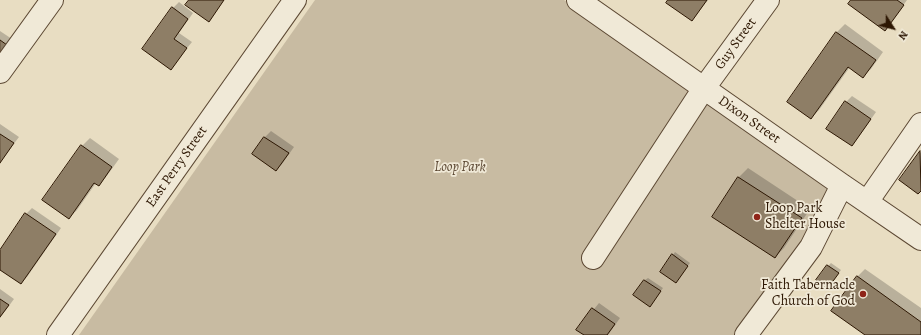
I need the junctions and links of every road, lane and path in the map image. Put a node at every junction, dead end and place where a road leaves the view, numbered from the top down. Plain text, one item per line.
1 (52, 0) edge
2 (295, 0) edge
3 (578, 0) edge
4 (768, 0) edge
5 (0, 72) edge
6 (704, 88) junction
7 (921, 124) edge
8 (842, 185) junction
9 (867, 202) junction
10 (921, 239) edge
11 (593, 258) dead end
12 (58, 335) edge
13 (746, 335) edge

1 - 5 street
2 - 12 street, East Perry Street
3 - 6 street, Dixon Street
4 - 6 street, Guy Street
6 - 8 street, Dixon Street
6 - 11 street, Guy Street
7 - 9 street
8 - 9 street, Dixon Street
8 - 13 street
9 - 10 street, Dixon Street

